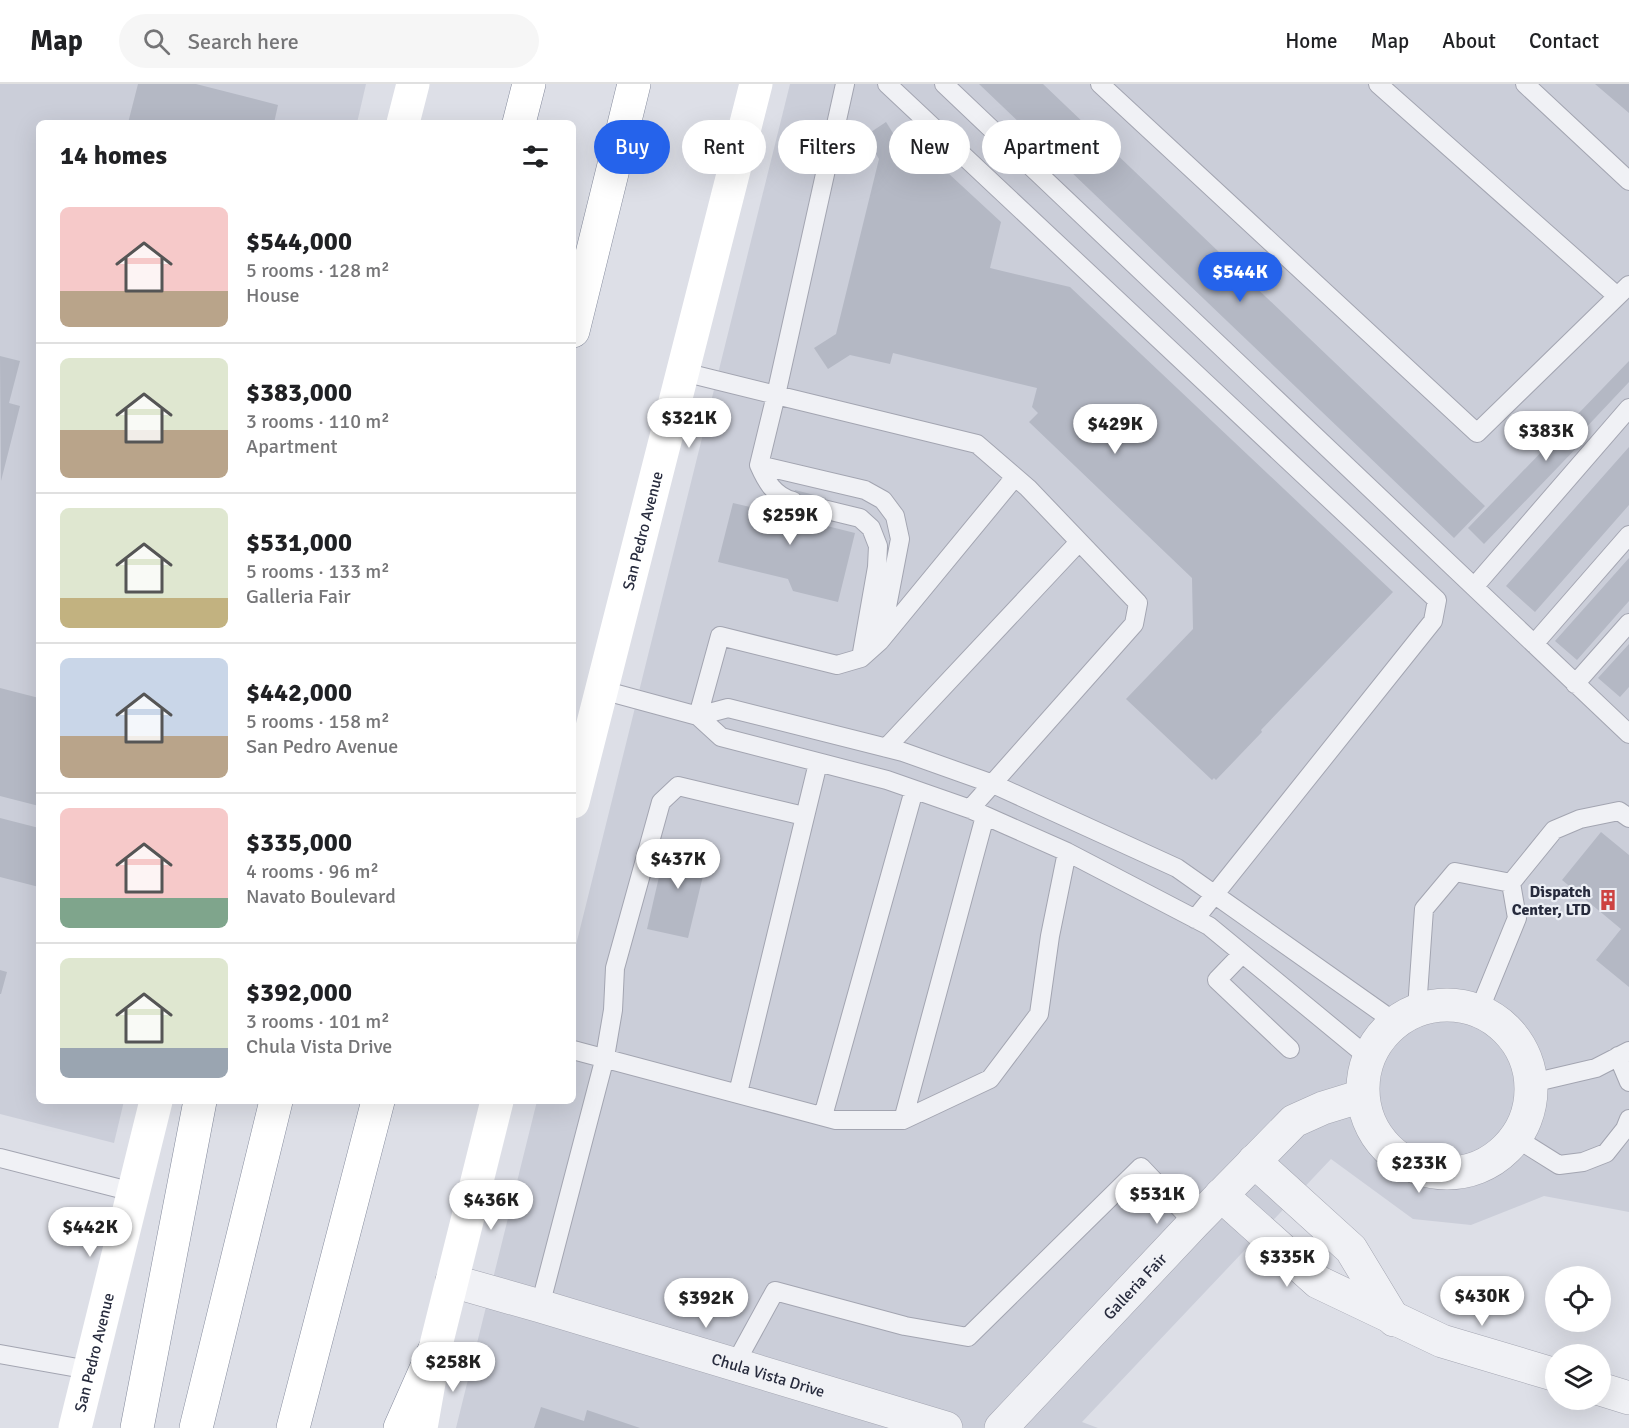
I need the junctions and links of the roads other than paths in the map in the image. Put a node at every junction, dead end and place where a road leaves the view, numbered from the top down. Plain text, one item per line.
1 (413, 84) edge
2 (529, 84) edge
3 (634, 84) edge
4 (756, 84) edge
5 (845, 84) edge
6 (887, 84) edge
7 (944, 84) edge
8 (1100, 84) edge
9 (1378, 84) edge
10 (1525, 84) edge
11 (404, 120) edge
12 (520, 120) edge
13 (1629, 181) edge
14 (1623, 291) edge
15 (576, 319) edge
16 (683, 372) junction
17 (776, 395) junction
18 (1629, 408) edge
19 (759, 465) junction
20 (1015, 477) junction
21 (793, 501) dead end
22 (823, 509) dead end
23 (1629, 535) edge
24 (1079, 542) junction
25 (1474, 587) junction
26 (1629, 623) edge
27 (880, 641) junction
28 (1534, 644) junction
29 (861, 658) junction
30 (1575, 684) junction
31 (602, 690) junction
32 (699, 716) junction
33 (1626, 724) edge
34 (886, 748) junction
35 (818, 763) junction
36 (993, 784) junction
37 (576, 790) edge
38 (914, 790) junction
39 (978, 812) junction
40 (804, 816) junction
41 (1629, 818) edge
42 (1067, 852) junction
43 (1511, 883) junction
44 (1215, 894) junction
45 (1196, 919) junction
46 (1242, 954) junction
47 (1479, 1011) junction
48 (1406, 1016) junction
49 (1290, 1049) dead end
50 (576, 1051) edge
51 (1624, 1054) edge
52 (605, 1057) junction
53 (1368, 1057) junction
54 (1629, 1082) edge
55 (1532, 1083) junction
56 (738, 1093) junction
57 (1362, 1096) junction
58 (155, 1104) edge
59 (199, 1104) edge
60 (275, 1104) edge
61 (377, 1104) edge
62 (495, 1104) edge
63 (823, 1116) junction
64 (903, 1119) junction
65 (1629, 1119) edge
66 (1516, 1138) junction
67 (0, 1158) edge
68 (1254, 1161) junction
69 (133, 1192) junction
70 (1221, 1195) junction
71 (1194, 1223) junction
72 (452, 1281) junction
73 (540, 1306) junction
74 (1394, 1320) junction
75 (435, 1349) junction
76 (0, 1354) edge
77 (735, 1364) junction
78 (89, 1370) junction
79 (1545, 1372) edge
80 (1611, 1392) edge
81 (1629, 1398) edge
82 (75, 1428) edge
83 (137, 1428) edge
84 (196, 1428) edge
85 (293, 1428) edge
86 (400, 1428) edge
87 (421, 1428) edge
88 (946, 1428) edge
89 (1001, 1428) edge

1 - 11 main road
2 - 12 main road
3 - 15 main road
4 - 16 main road, San Pedro Avenue
5 - 17 lane
6 - 44 lane
7 - 25 lane
8 - 14 lane
9 - 14 lane
10 - 13 lane
16 - 17 lane
16 - 31 main road, San Pedro Avenue
17 - 19 lane
17 - 20 lane
18 - 25 lane
19 - 21 lane
19 - 27 lane
20 - 24 lane
20 - 27 lane
22 - 29 lane
23 - 28 lane
24 - 34 lane
24 - 36 lane
25 - 28 lane
26 - 30 lane
27 - 29 lane
28 - 30 lane
29 - 32 lane
30 - 33 lane
31 - 32 lane
31 - 37 main road, San Pedro Avenue
32 - 34 lane
32 - 35 lane
34 - 36 lane
35 - 38 lane
35 - 40 lane
36 - 39 lane
36 - 44 lane
38 - 39 lane
38 - 63 lane
39 - 42 lane
39 - 64 lane
40 - 52 lane
40 - 56 lane
41 - 43 lane
42 - 45 lane
42 - 64 lane
43 - 47 lane
43 - 48 lane
44 - 45 lane
44 - 48 lane
45 - 46 lane
46 - 49 lane
46 - 53 lane
47 - 48 street
47 - 55 street
48 - 53 street
50 - 52 lane
51 - 54 lane
51 - 55 lane
52 - 56 lane
52 - 73 lane
53 - 57 street
55 - 66 street
56 - 63 lane
57 - 66 street
57 - 68 street, Galleria Fair
58 - 69 main road, San Pedro Avenue
59 - 83 main road
60 - 84 main road
61 - 85 main road
62 - 72 main road
63 - 64 lane
65 - 66 lane
67 - 69 lane
68 - 70 street, Galleria Fair
68 - 74 street
69 - 78 main road, San Pedro Avenue
70 - 71 street, Galleria Fair
70 - 74 street
71 - 77 lane
71 - 89 street, Galleria Fair
72 - 73 street, Chula Vista Drive
72 - 75 main road
73 - 77 street, Chula Vista Drive
74 - 79 street
75 - 86 main road
75 - 87 main road
76 - 78 lane
77 - 88 street, Chula Vista Drive
78 - 82 main road, San Pedro Avenue
80 - 81 street

